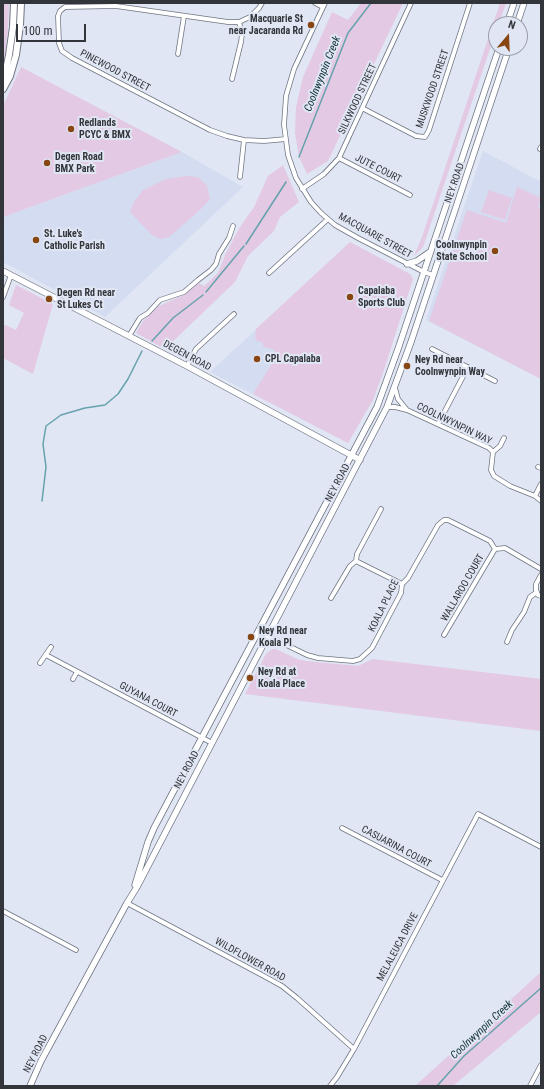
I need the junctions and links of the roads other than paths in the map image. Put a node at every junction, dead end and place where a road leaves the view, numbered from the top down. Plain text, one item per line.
1 (14, 3) edge
2 (21, 3) edge
3 (262, 3) edge
4 (315, 3) edge
5 (411, 3) edge
6 (470, 3) edge
7 (514, 3) edge
8 (524, 3) edge
9 (324, 5) edge
10 (184, 16) junction
11 (510, 16) edge
12 (520, 16) edge
13 (239, 22) junction
14 (178, 54) dead end
15 (496, 56) edge
16 (506, 56) edge
17 (232, 78) dead end
18 (4, 86) edge
19 (362, 108) junction
20 (286, 139) junction
21 (244, 140) junction
22 (339, 158) junction
23 (240, 177) dead end
24 (302, 188) junction
25 (410, 195) dead end
26 (328, 219) junction
27 (233, 226) dead end
28 (431, 252) junction
29 (407, 264) junction
30 (3, 271) edge
31 (424, 272) junction
32 (269, 273) dead end
33 (11, 275) junction
34 (433, 275) junction
35 (3, 297) edge
36 (234, 314) dead end
37 (129, 336) junction
38 (432, 349) dead end
39 (187, 366) junction
40 (468, 367) junction
41 (495, 381) dead end
42 (395, 388) junction
43 (387, 407) junction
44 (407, 410) junction
45 (438, 424) junction
46 (504, 438) dead end
47 (493, 452) junction
48 (351, 455) junction
49 (360, 460) junction
50 (541, 484) edge
51 (535, 496) junction
52 (541, 501) edge
53 (381, 509) dead end
54 (495, 549) junction
55 (356, 561) junction
56 (541, 568) edge
57 (541, 575) edge
58 (402, 584) junction
59 (537, 592) junction
60 (541, 596) edge
61 (332, 598) dead end
62 (258, 631) junction
63 (268, 636) junction
64 (444, 636) dead end
65 (507, 642) dead end
66 (51, 647) dead end
67 (46, 655) junction
68 (40, 663) dead end
69 (77, 672) junction
70 (73, 679) dead end
71 (202, 738) junction
72 (212, 743) junction
73 (342, 828) dead end
74 (541, 847) edge
75 (442, 880) junction
76 (127, 903) junction
77 (3, 911) edge
78 (76, 950) dead end
79 (354, 1049) junction
80 (541, 1065) edge
81 (30, 1086) edge
82 (330, 1086) edge
83 (530, 1086) edge

1 - 18 main road
2 - 18 main road
3 - 13 street
4 - 9 street
5 - 19 street, SILKWOOD STREET
6 - 19 street, MUSKWOOD STREET
7 - 11 main road
8 - 12 main road
9 - 20 street, MACQUARIE STREET
10 - 13 street, PINEWOOD STREET
10 - 14 street
10 - 21 street, PINEWOOD STREET
13 - 17 street
15 - 28 main road, NEY ROAD
16 - 34 main road, NEY ROAD
19 - 22 street, SILKWOOD STREET
20 - 21 street, PINEWOOD STREET
20 - 24 street, MACQUARIE STREET
21 - 23 street
22 - 24 street, SILKWOOD STREET
22 - 25 street, JUTE COURT
24 - 26 street, MACQUARIE STREET
26 - 29 street, MACQUARIE STREET
26 - 32 street
27 - 37 street
28 - 29 main road
28 - 31 main road, NEY ROAD
29 - 31 street, MACQUARIE STREET
30 - 33 main road, DEGEN ROAD
31 - 34 street, MACQUARIE STREET
31 - 48 main road, NEY ROAD
33 - 35 street
33 - 37 main road, DEGEN ROAD
34 - 42 main road, NEY ROAD
36 - 39 street
37 - 39 main road, DEGEN ROAD
38 - 40 street
39 - 48 main road, DEGEN ROAD
40 - 41 street
40 - 45 street
42 - 43 main road, NEY ROAD
42 - 44 street, COOLNWYNPIN WAY
43 - 44 street, COOLNWYNPIN WAY
43 - 49 main road, NEY ROAD
44 - 45 street, COOLNWYNPIN WAY
45 - 47 street, COOLNWYNPIN WAY
46 - 47 street, COOLNWYNPIN WAY
47 - 51 street, COOLNWYNPIN WAY
48 - 49 main road, DEGEN ROAD
48 - 62 main road, NEY ROAD
49 - 63 main road, NEY ROAD
50 - 51 street
51 - 52 street, COOLNWYNPIN WAY
53 - 55 street
54 - 56 street, KOALA PLACE
54 - 58 street, KOALA PLACE
54 - 64 street, WALLAROO COURT
55 - 58 street
55 - 61 street
57 - 59 street
58 - 63 street, KOALA PLACE
59 - 60 street
59 - 65 street
62 - 63 street, KOALA PLACE
62 - 71 main road, NEY ROAD
63 - 72 main road, NEY ROAD
66 - 67 street
67 - 68 street
67 - 69 street, GUYANA COURT
69 - 70 street
69 - 71 street, GUYANA COURT
71 - 72 street, GUYANA COURT
71 - 76 main road, NEY ROAD
72 - 76 main road, NEY ROAD
73 - 75 street, CASUARINA COURT
74 - 75 street, MELALEUCA DRIVE
75 - 79 street, MELALEUCA DRIVE
76 - 79 street, WILDFLOWER ROAD
76 - 81 main road, NEY ROAD
77 - 78 street
79 - 82 street, MELALEUCA DRIVE
80 - 83 street

